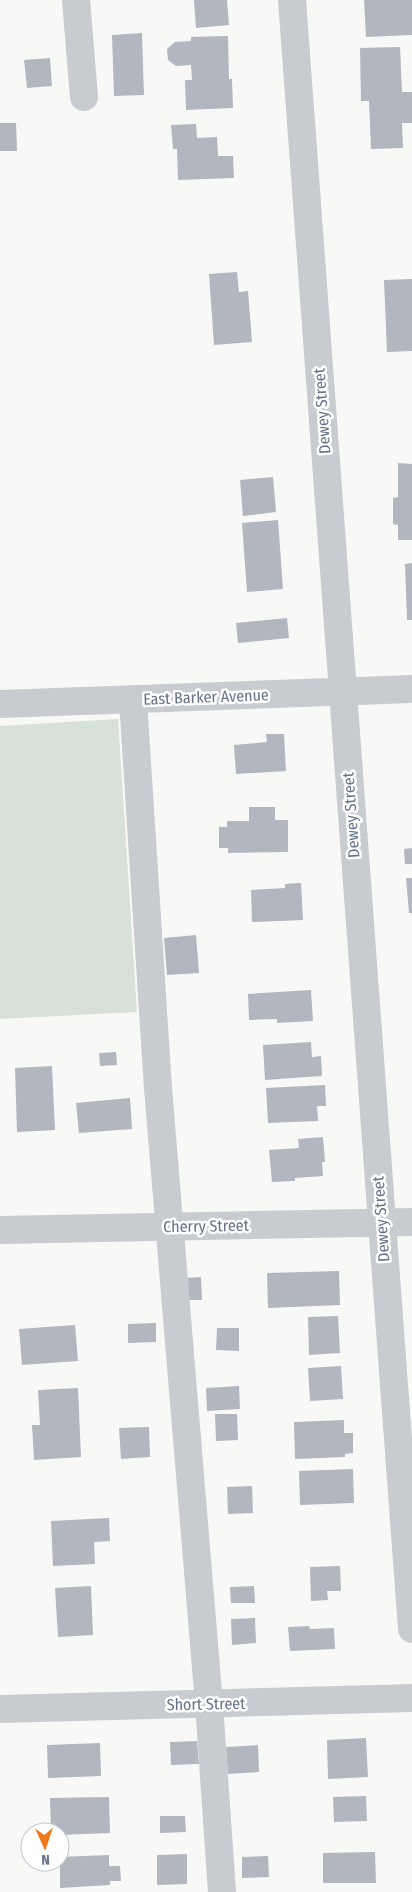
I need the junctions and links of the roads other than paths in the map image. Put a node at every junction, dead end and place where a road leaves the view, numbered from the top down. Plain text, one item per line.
1 (76, 0) edge
2 (292, 0) edge
3 (84, 97) dead end
4 (412, 689) edge
5 (342, 692) junction
6 (133, 700) junction
7 (0, 704) edge
8 (381, 1222) junction
9 (412, 1222) edge
10 (168, 1227) junction
11 (0, 1230) edge
12 (412, 1629) edge
13 (412, 1698) edge
14 (209, 1704) junction
15 (0, 1709) edge
16 (222, 1892) edge

1 - 3 street
2 - 5 street, Dewey Street
4 - 5 street, East Barker Avenue
5 - 6 street, East Barker Avenue
5 - 8 street, Dewey Street
6 - 7 street, East Barker Avenue
6 - 10 street
8 - 9 street, Cherry Street
8 - 10 street, Cherry Street
8 - 12 street, Dewey Street
10 - 11 street, Cherry Street
10 - 14 street
13 - 14 street, Short Street
14 - 15 street, Short Street
14 - 16 street

